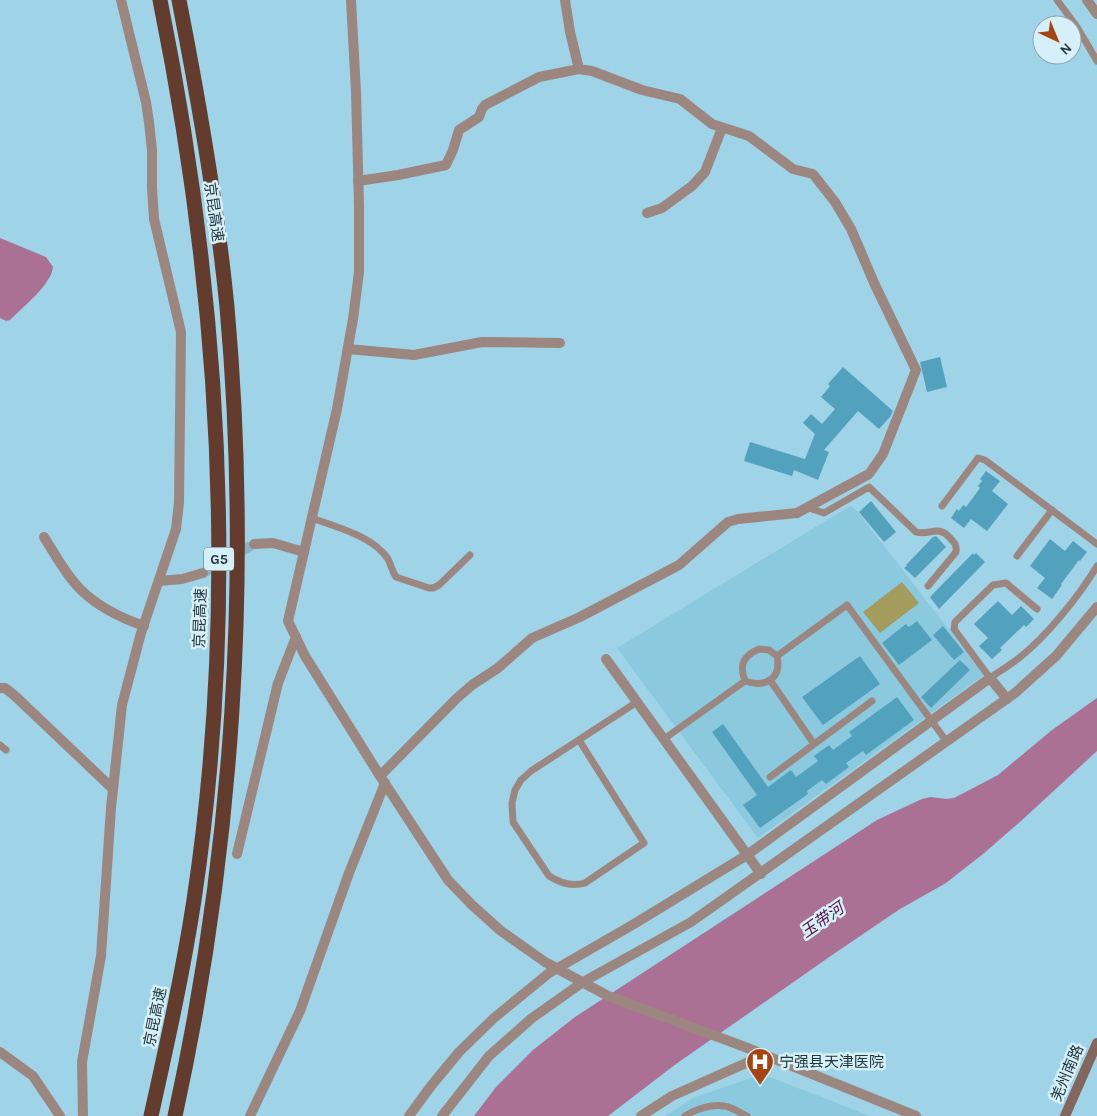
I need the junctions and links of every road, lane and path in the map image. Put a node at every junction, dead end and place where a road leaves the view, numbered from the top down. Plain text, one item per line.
1 (121, 0) edge
2 (160, 0) edge
3 (179, 0) edge
4 (352, 0) edge
5 (565, 0) edge
6 (1057, 0) edge
7 (1087, 0) edge
8 (1097, 14) edge
9 (1097, 61) edge
10 (579, 69) junction
11 (722, 128) junction
12 (358, 181) junction
13 (647, 213) dead end
14 (560, 343) dead end
15 (348, 349) junction
16 (942, 506) dead end
17 (809, 508) junction
18 (1052, 510) junction
19 (312, 518) junction
20 (44, 537) dead end
21 (254, 544) tunnel mouth
22 (1097, 544) edge
23 (304, 552) junction
24 (470, 555) dead end
25 (1017, 556) dead end
26 (1097, 566) edge
27 (203, 573) tunnel mouth
28 (159, 581) junction
29 (928, 586) dead end
30 (1097, 606) edge
31 (1037, 609) dead end
32 (144, 626) junction
33 (296, 637) junction
34 (777, 656) junction
35 (606, 658) dead end
36 (990, 678) junction
37 (770, 680) junction
38 (745, 681) junction
39 (0, 688) edge
40 (1007, 699) junction
41 (872, 701) dead end
42 (637, 702) junction
43 (931, 721) junction
44 (664, 739) junction
45 (579, 740) junction
46 (947, 742) junction
47 (814, 744) junction
48 (770, 777) dead end
49 (382, 779) junction
50 (113, 789) junction
51 (237, 854) dead end
52 (747, 855) junction
53 (761, 874) junction
54 (557, 968) junction
55 (583, 982) junction
56 (1097, 1042) edge
57 (0, 1052) edge
58 (764, 1055) junction
59 (60, 1116) edge
60 (83, 1116) edge
61 (151, 1116) edge
62 (175, 1116) edge
63 (250, 1116) edge
64 (409, 1116) edge
65 (442, 1116) edge
66 (641, 1116) edge
67 (685, 1116) edge
68 (747, 1116) edge
69 (916, 1116) edge
70 (1066, 1116) edge

1 - 28 street
2 - 61 highway, 京昆高速 / G5
3 - 62 highway, 京昆高速 / G5
4 - 12 street
5 - 10 street
6 - 9 lane
7 - 8 street
10 - 11 street
10 - 12 street
11 - 13 street
11 - 17 street
12 - 15 street
14 - 15 street
15 - 19 street
16 - 18 lane
17 - 29 lane
17 - 49 street
18 - 22 lane
18 - 25 lane
19 - 23 street
19 - 24 lane
20 - 32 street
21 - 23 street
23 - 33 street
26 - 36 lane
27 - 28 street
28 - 32 street
30 - 40 street
31 - 36 lane
32 - 50 street
33 - 49 street
33 - 51 street
34 - 37 lane
34 - 38 lane
34 - 43 lane
35 - 42 street
36 - 40 street
36 - 43 street
37 - 38 lane
37 - 47 lane
38 - 44 lane
39 - 50 street
40 - 46 street
41 - 47 lane
42 - 44 street
42 - 45 lane
43 - 46 lane
43 - 52 street
44 - 52 street
45 - 45 lane
46 - 53 street
47 - 48 lane
49 - 54 street
49 - 63 street
50 - 60 street
52 - 53 street
52 - 54 street
53 - 55 street
54 - 55 street
54 - 64 street
55 - 58 street
55 - 65 street
56 - 70 main road, 羌州南路
57 - 59 street
58 - 66 street
58 - 69 street
67 - 68 lane

